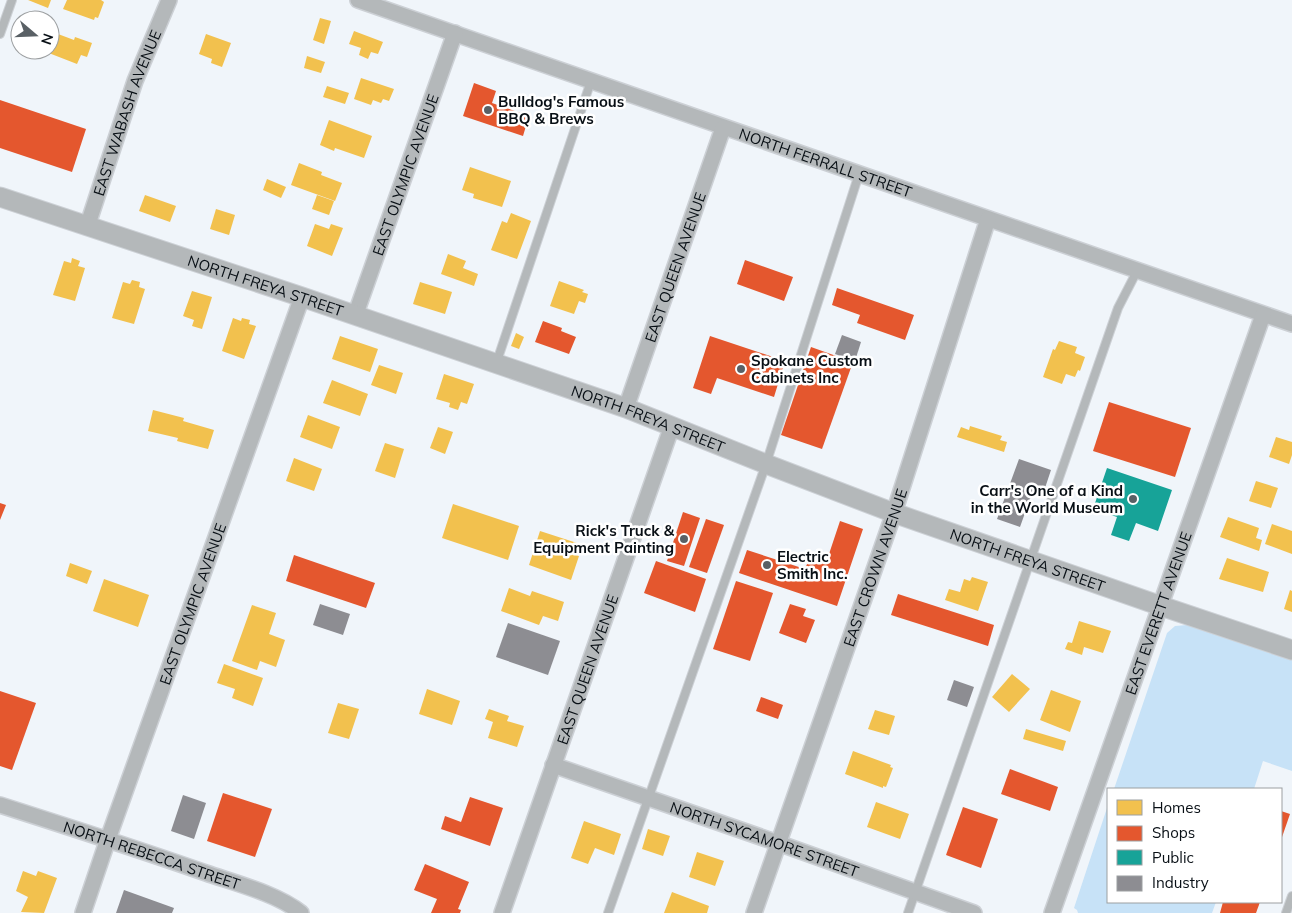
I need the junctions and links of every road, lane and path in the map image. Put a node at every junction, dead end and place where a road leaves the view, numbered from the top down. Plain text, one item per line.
1 (12, 0) edge
2 (169, 0) edge
3 (358, 0) edge
4 (455, 33) junction
5 (0, 34) edge
6 (591, 81) junction
7 (724, 128) junction
8 (859, 174) junction
9 (0, 197) edge
10 (988, 219) junction
11 (87, 226) junction
12 (1137, 271) junction
13 (302, 297) junction
14 (1263, 315) junction
15 (355, 316) junction
16 (1292, 324) edge
17 (496, 364) junction
18 (626, 408) junction
19 (672, 426) junction
20 (766, 464) junction
21 (894, 513) junction
22 (1030, 561) junction
23 (1160, 606) junction
24 (1292, 650) edge
25 (553, 765) junction
26 (649, 798) junction
27 (0, 805) edge
28 (108, 839) junction
29 (778, 843) junction
30 (916, 892) junction
31 (1292, 896) edge
32 (83, 913) edge
33 (301, 913) edge
34 (502, 913) edge
35 (608, 913) edge
36 (754, 913) edge
37 (908, 913) edge
38 (974, 913) edge
39 (1052, 913) edge
40 (1286, 913) edge

1 - 5 lane
2 - 11 street, EAST WABASH AVENUE
3 - 4 street, NORTH FERRALL STREET
4 - 6 street, NORTH FERRALL STREET
4 - 15 street, EAST OLYMPIC AVENUE
6 - 7 street, NORTH FERRALL STREET
6 - 17 lane
7 - 8 street, NORTH FERRALL STREET
7 - 18 street, EAST QUEEN AVENUE
8 - 10 street, NORTH FERRALL STREET
8 - 20 lane
9 - 11 street, NORTH FREYA STREET
10 - 12 street, NORTH FERRALL STREET
10 - 21 street, EAST CROWN AVENUE
11 - 13 street, NORTH FREYA STREET
12 - 14 street, NORTH FERRALL STREET
12 - 22 lane
13 - 15 street, NORTH FREYA STREET
13 - 28 street, EAST OLYMPIC AVENUE
14 - 16 street, NORTH FERRALL STREET
14 - 23 street, EAST EVERETT AVENUE
15 - 17 street, NORTH FREYA STREET
17 - 18 street, NORTH FREYA STREET
18 - 19 street, NORTH FREYA STREET
19 - 20 street, NORTH FREYA STREET
19 - 25 street, EAST QUEEN AVENUE
20 - 21 street, NORTH FREYA STREET
20 - 26 lane
21 - 22 street, NORTH FREYA STREET
21 - 29 street, EAST CROWN AVENUE
22 - 23 street, NORTH FREYA STREET
22 - 30 lane
23 - 24 street, NORTH FREYA STREET
23 - 39 street, EAST EVERETT AVENUE
25 - 26 street, NORTH SYCAMORE STREET
25 - 34 street, EAST QUEEN AVENUE
26 - 29 street, NORTH SYCAMORE STREET
26 - 35 lane
27 - 28 street, NORTH REBECCA STREET
28 - 32 street, EAST OLYMPIC AVENUE
28 - 33 street, NORTH REBECCA STREET
29 - 30 street, NORTH SYCAMORE STREET
29 - 36 street, EAST CROWN AVENUE
30 - 37 lane
30 - 38 street, NORTH SYCAMORE STREET
31 - 40 lane

